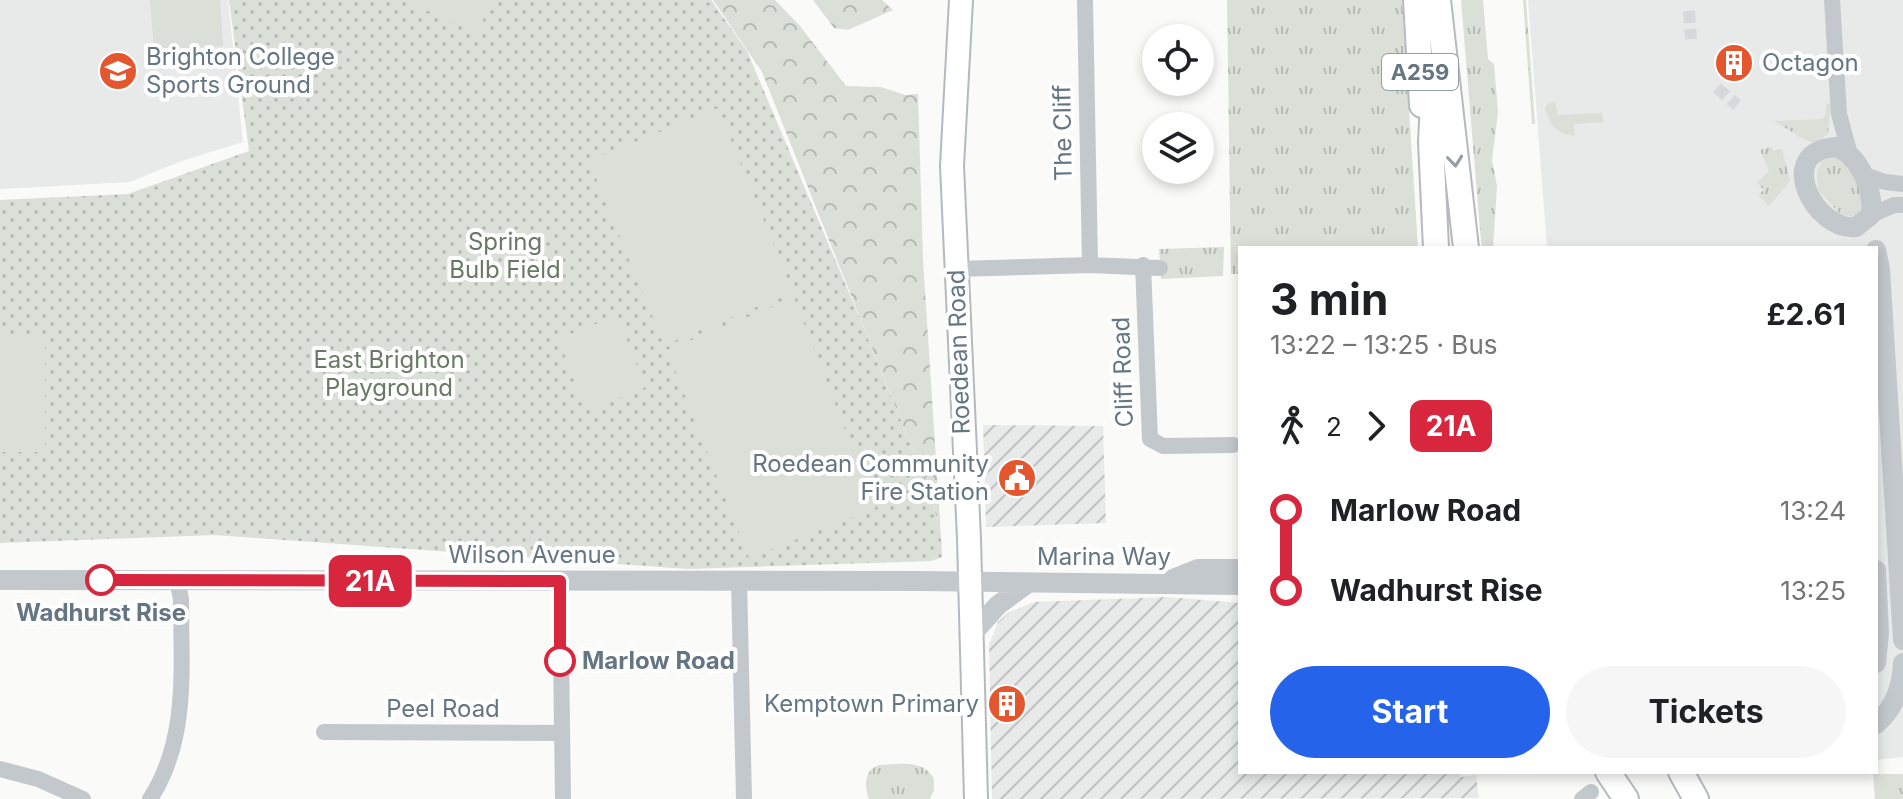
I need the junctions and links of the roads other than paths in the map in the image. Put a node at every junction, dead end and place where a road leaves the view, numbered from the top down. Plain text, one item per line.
1 (961, 0) edge
2 (1085, 0) edge
3 (1416, 0) edge
4 (1430, 0) edge
5 (1438, 0) edge
6 (1832, 0) edge
7 (1839, 114) junction
8 (1431, 142) junction
9 (1824, 149) junction
10 (1857, 166) junction
11 (1903, 184) edge
12 (1903, 205) edge
13 (1871, 216) junction
14 (1838, 226) junction
15 (1436, 246) edge
16 (1466, 246) edge
17 (1843, 246) edge
18 (1876, 246) edge
19 (1090, 265) junction
20 (956, 269) junction
21 (1878, 271) edge
22 (1233, 445) dead end
23 (1238, 569) edge
24 (0, 580) edge
25 (177, 580) junction
26 (560, 581) junction
27 (739, 581) junction
28 (968, 581) junction
29 (1165, 582) junction
30 (1028, 583) junction
31 (1238, 585) edge
32 (1878, 612) edge
33 (972, 634) junction
34 (1903, 640) edge
35 (1878, 643) edge
36 (1903, 663) edge
37 (1878, 722) edge
38 (324, 732) dead end
39 (561, 733) junction
40 (0, 769) edge
41 (1609, 774) edge
42 (1625, 774) edge
43 (1682, 774) edge
44 (83, 799) edge
45 (150, 799) edge
46 (563, 799) edge
47 (744, 799) edge
48 (976, 799) edge
49 (1626, 799) edge
50 (1642, 799) edge
51 (1696, 799) edge

1 - 20 main road, Roedean Road
2 - 19 street, The Cliff
3 - 8 main road, A259
4 - 8 main road, A259
5 -> 16 main road
6 - 7 street
7 - 9 street
7 - 10 street
8 - 15 main road, A259
9 - 10 street
9 - 14 street
10 - 11 street
10 - 13 street
12 - 13 street
13 - 14 street
13 - 18 street
14 - 17 street
19 - 20 street
19 - 22 street, Cliff Road
20 - 28 main road, Roedean Road
21 - 34 street
23 - 29 street
24 - 25 street, Wilson Avenue
25 - 26 street, Wilson Avenue
25 - 45 street
26 - 27 street, Wilson Avenue
26 - 39 street
27 - 28 street, Wilson Avenue
27 - 47 street
28 - 30 street, Marina Way
28 - 33 main road, Roedean Road
29 - 30 street, Marina Way
29 - 31 street, Marina Way
30 - 33 street
32 - 35 street
33 - 48 main road, Roedean Road
36 - 37 street
38 - 39 street, Peel Road
39 - 46 street
40 - 44 street
41 - 49 main road
42 - 50 main road
43 - 51 main road

